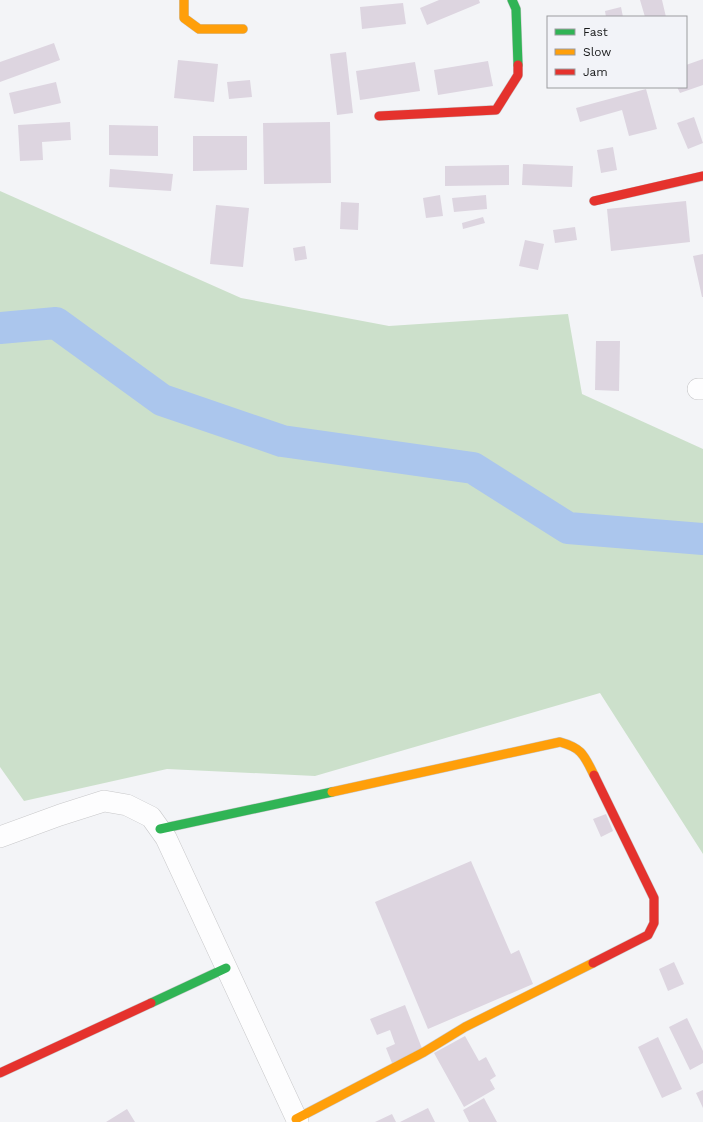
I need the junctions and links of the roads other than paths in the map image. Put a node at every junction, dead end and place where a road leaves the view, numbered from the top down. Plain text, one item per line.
1 (184, 0) edge
2 (512, 0) edge
3 (243, 29) dead end
4 (379, 116) dead end
5 (703, 176) edge
6 (594, 201) dead end
7 (160, 829) junction
8 (0, 838) edge
9 (226, 968) junction
10 (0, 1073) edge
11 (297, 1120) edge

1 - 3 street
2 - 4 street
5 - 6 street
7 - 8 street
7 - 9 street
7 - 11 street
9 - 10 street
9 - 11 street

